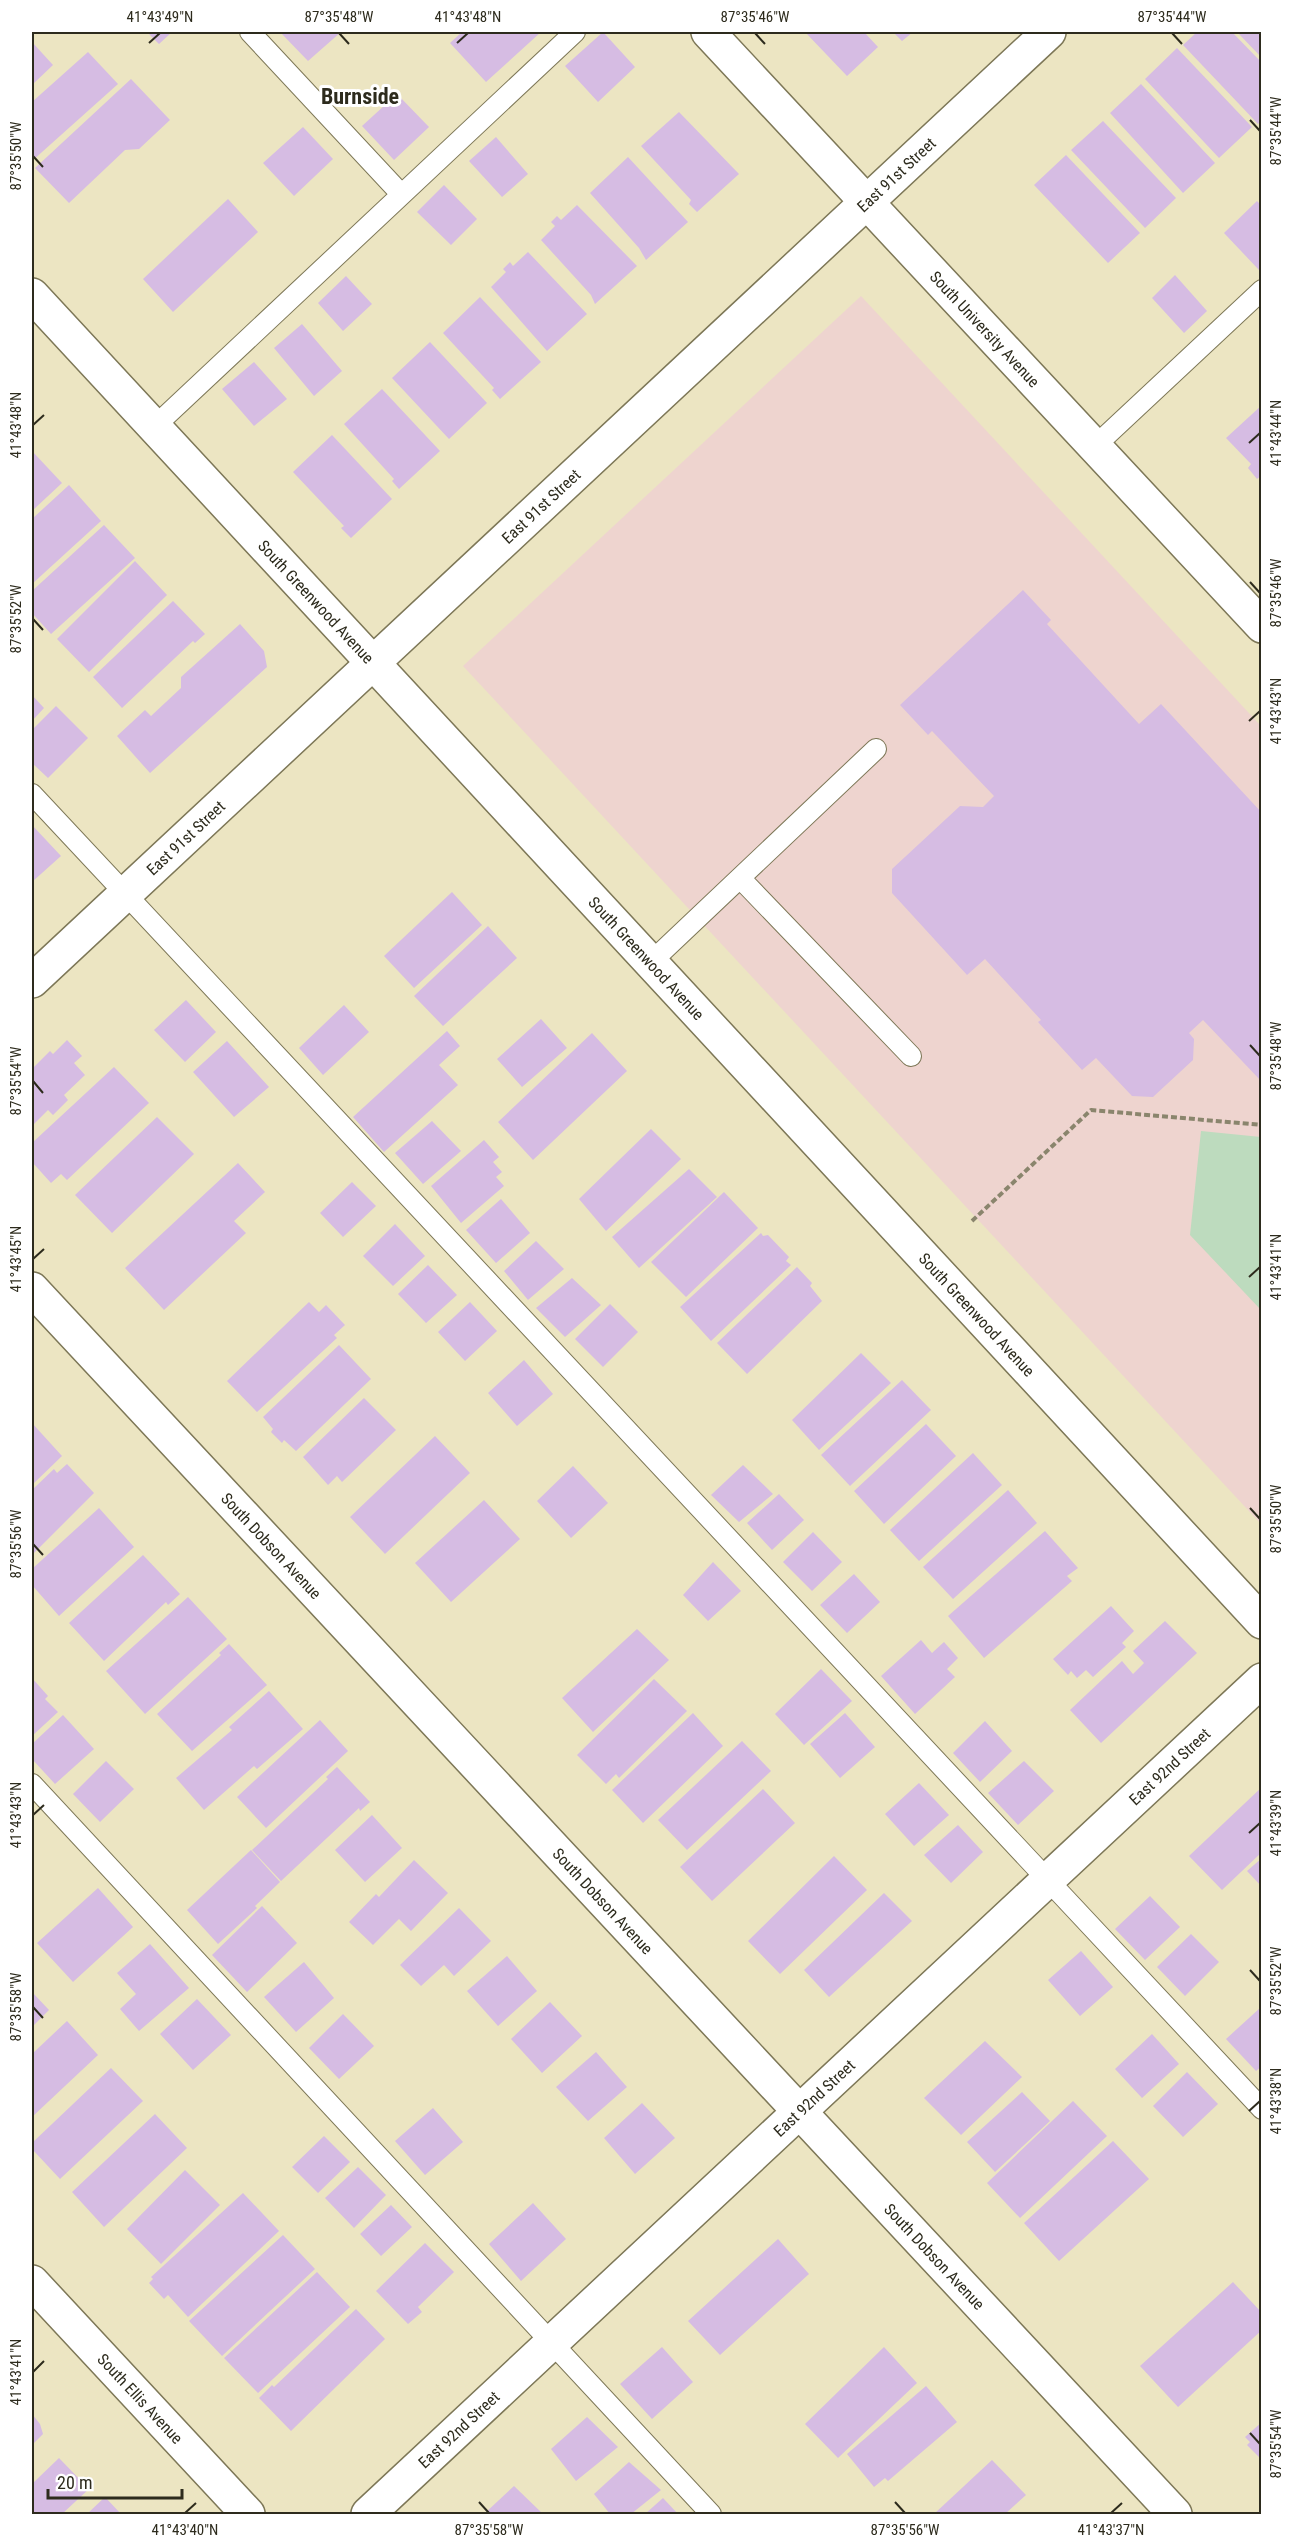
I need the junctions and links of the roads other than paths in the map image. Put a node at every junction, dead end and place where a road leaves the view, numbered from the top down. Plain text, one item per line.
1 (250, 32) edge
2 (575, 32) edge
3 (708, 32) edge
4 (1049, 32) edge
5 (400, 194) junction
6 (867, 202) junction
7 (1262, 290) edge
8 (32, 296) edge
9 (154, 428) junction
10 (1094, 447) junction
11 (1262, 627) edge
12 (373, 663) junction
13 (876, 748) dead end
14 (32, 794) edge
15 (740, 878) junction
16 (125, 894) junction
17 (650, 963) junction
18 (32, 981) edge
19 (911, 1056) dead end
20 (32, 1289) edge
21 (1262, 1622) edge
22 (1262, 1680) edge
23 (32, 1784) edge
24 (1048, 1880) junction
25 (1262, 2109) edge
26 (799, 2112) junction
27 (32, 2282) edge
28 (551, 2343) junction
29 (248, 2514) edge
30 (368, 2514) edge
31 (711, 2514) edge
32 (1175, 2514) edge

1 - 5 lane
2 - 5 lane
3 - 6 street, South University Avenue
4 - 6 street, East 91st Street
5 - 9 lane
6 - 10 street, South University Avenue
6 - 12 street, East 91st Street
7 - 10 lane
8 - 9 street, South Greenwood Avenue
9 - 12 street, South Greenwood Avenue
10 - 11 street, South University Avenue
12 - 16 street, East 91st Street
12 - 17 street, South Greenwood Avenue
13 - 15 lane
14 - 16 lane
15 - 17 lane
15 - 19 lane
16 - 18 street, East 91st Street
16 - 24 lane
17 - 21 street, South Greenwood Avenue
20 - 26 street, South Dobson Avenue
22 - 24 street, East 92nd Street
23 - 28 lane
24 - 25 lane
24 - 26 street, East 92nd Street
26 - 28 street, East 92nd Street
26 - 32 street, South Dobson Avenue
27 - 29 street, South Ellis Avenue
28 - 30 street, East 92nd Street
28 - 31 lane

